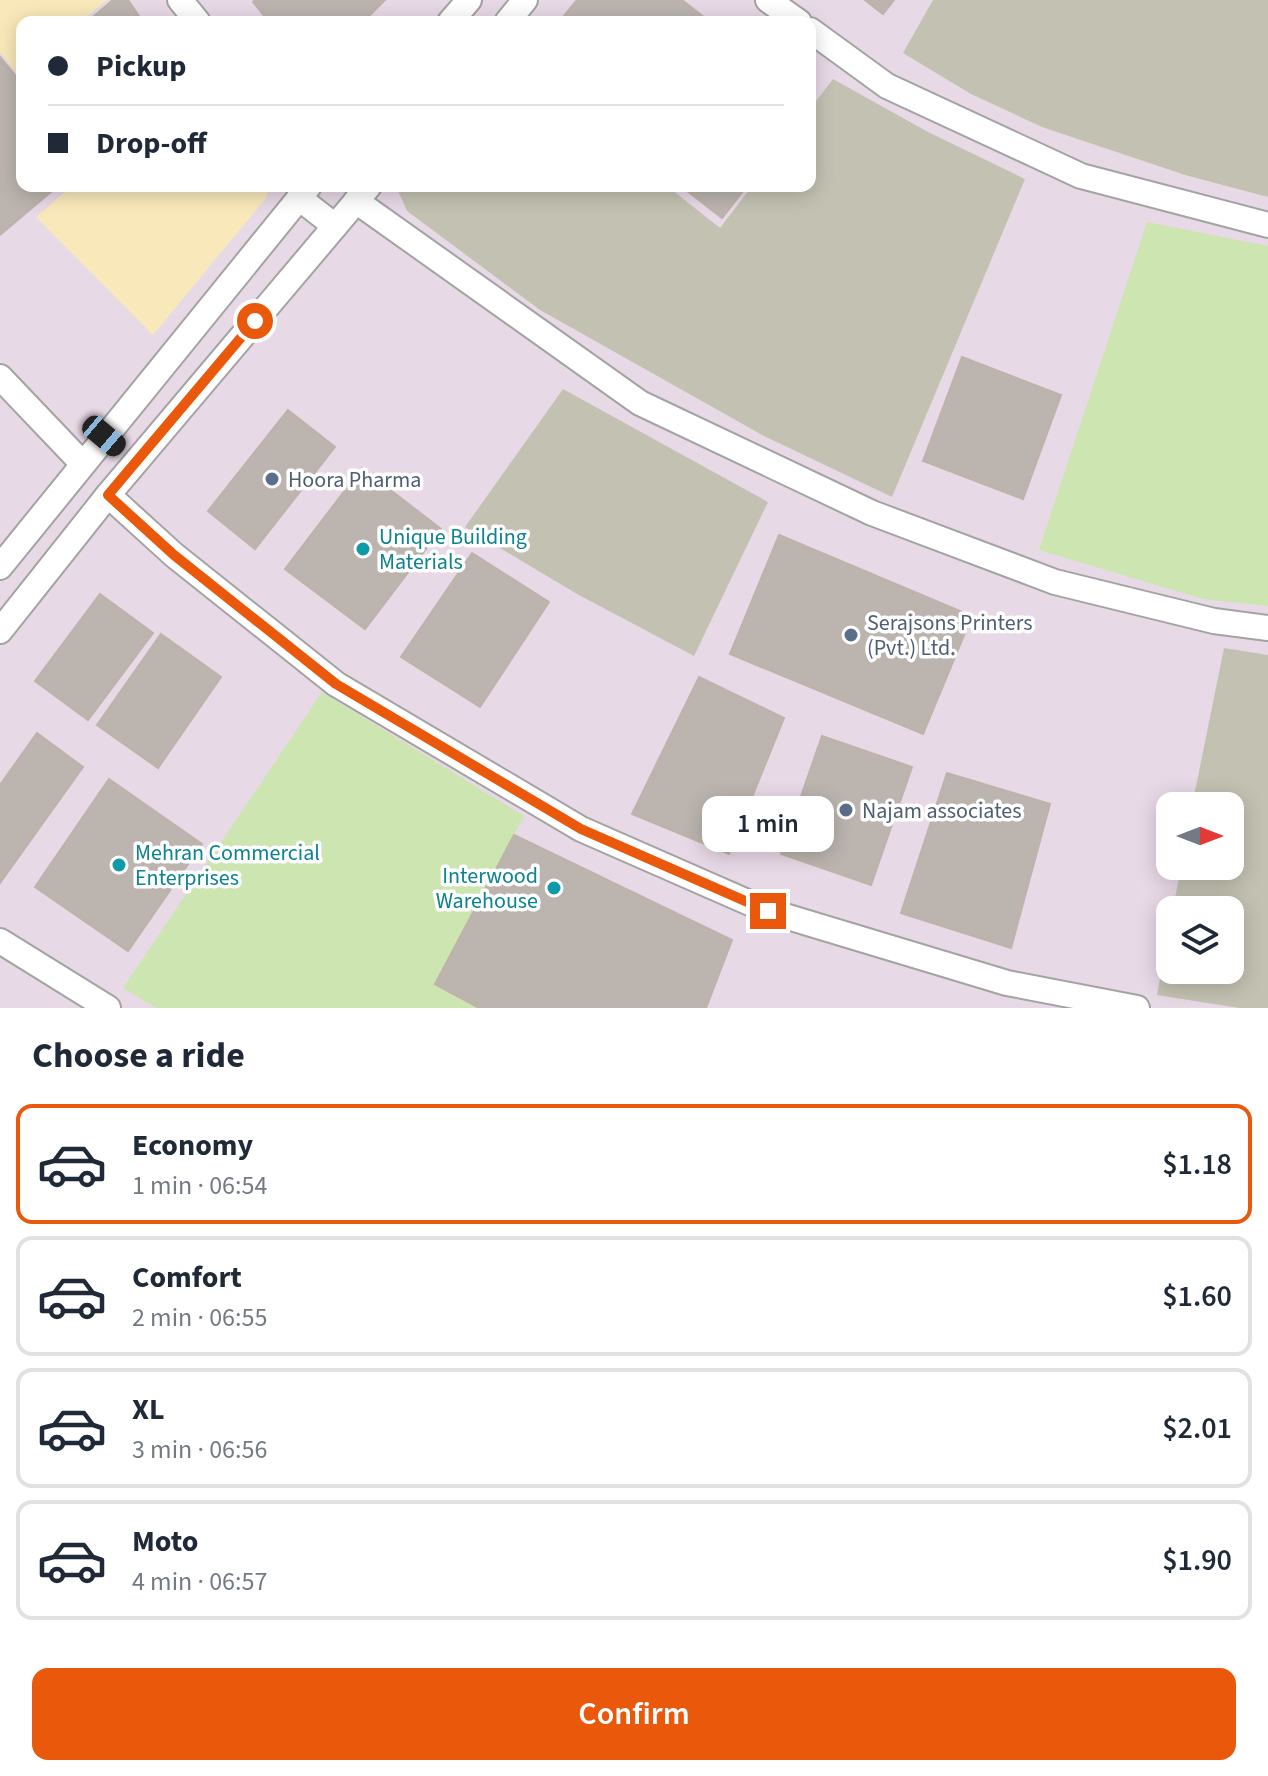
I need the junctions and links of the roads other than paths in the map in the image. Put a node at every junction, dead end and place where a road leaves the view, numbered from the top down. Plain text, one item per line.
1 (180, 0) edge
2 (469, 0) edge
3 (525, 0) edge
4 (768, 0) edge
5 (193, 16) edge
6 (455, 16) edge
7 (512, 16) edge
8 (791, 16) edge
9 (816, 34) edge
10 (304, 192) edge
11 (362, 194) edge
12 (1268, 225) edge
13 (335, 226) junction
14 (0, 377) edge
15 (104, 436) junction
16 (136, 462) junction
17 (82, 463) junction
18 (108, 495) junction
19 (48, 506) junction
20 (80, 531) junction
21 (0, 567) edge
22 (1268, 628) edge
23 (0, 631) edge
24 (0, 941) edge
25 (108, 1008) edge
26 (1137, 1008) edge

1 - 5 lane
2 - 6 lane
3 - 7 lane
4 - 8 lane
9 - 12 lane
10 - 13 lane
10 - 15 lane
11 - 13 lane
11 - 22 lane
13 - 16 lane
14 - 17 lane
15 - 16 lane
15 - 17 lane
16 - 18 lane
17 - 19 lane
18 - 20 lane
18 - 26 lane
19 - 20 lane
19 - 21 lane
20 - 23 lane
24 - 25 lane

